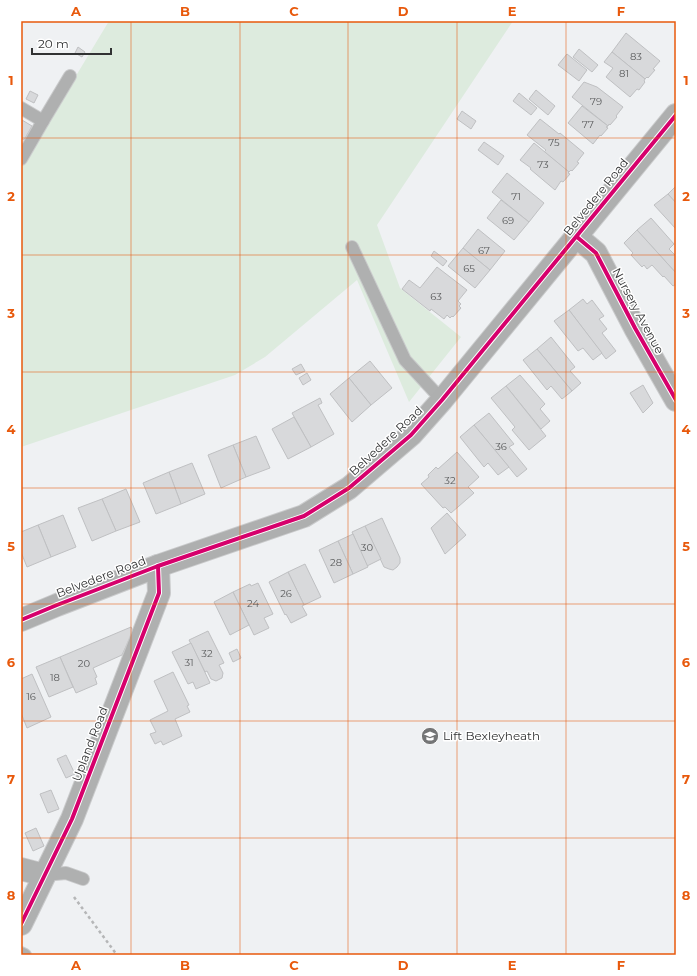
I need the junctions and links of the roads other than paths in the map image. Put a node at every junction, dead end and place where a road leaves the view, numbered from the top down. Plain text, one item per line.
1 (70, 76) dead end
2 (21, 108) edge
3 (676, 115) edge
4 (43, 121) junction
5 (21, 159) edge
6 (577, 237) junction
7 (352, 247) dead end
8 (442, 400) junction
9 (676, 400) edge
10 (158, 566) junction
11 (21, 620) edge
12 (21, 869) edge
13 (44, 875) junction
14 (83, 879) dead end
15 (21, 924) edge
16 (21, 953) edge
17 (25, 955) edge

1 - 4 lane
2 - 4 lane
3 - 6 street, Belvedere Road
4 - 5 lane
6 - 8 street, Belvedere Road
6 - 9 street, Nursery Avenue
7 - 8 lane
8 - 10 street, Belvedere Road
10 - 11 street, Belvedere Road
10 - 13 street, Upland Road
12 - 13 street
13 - 14 lane
13 - 15 street, Upland Road
16 - 17 lane

